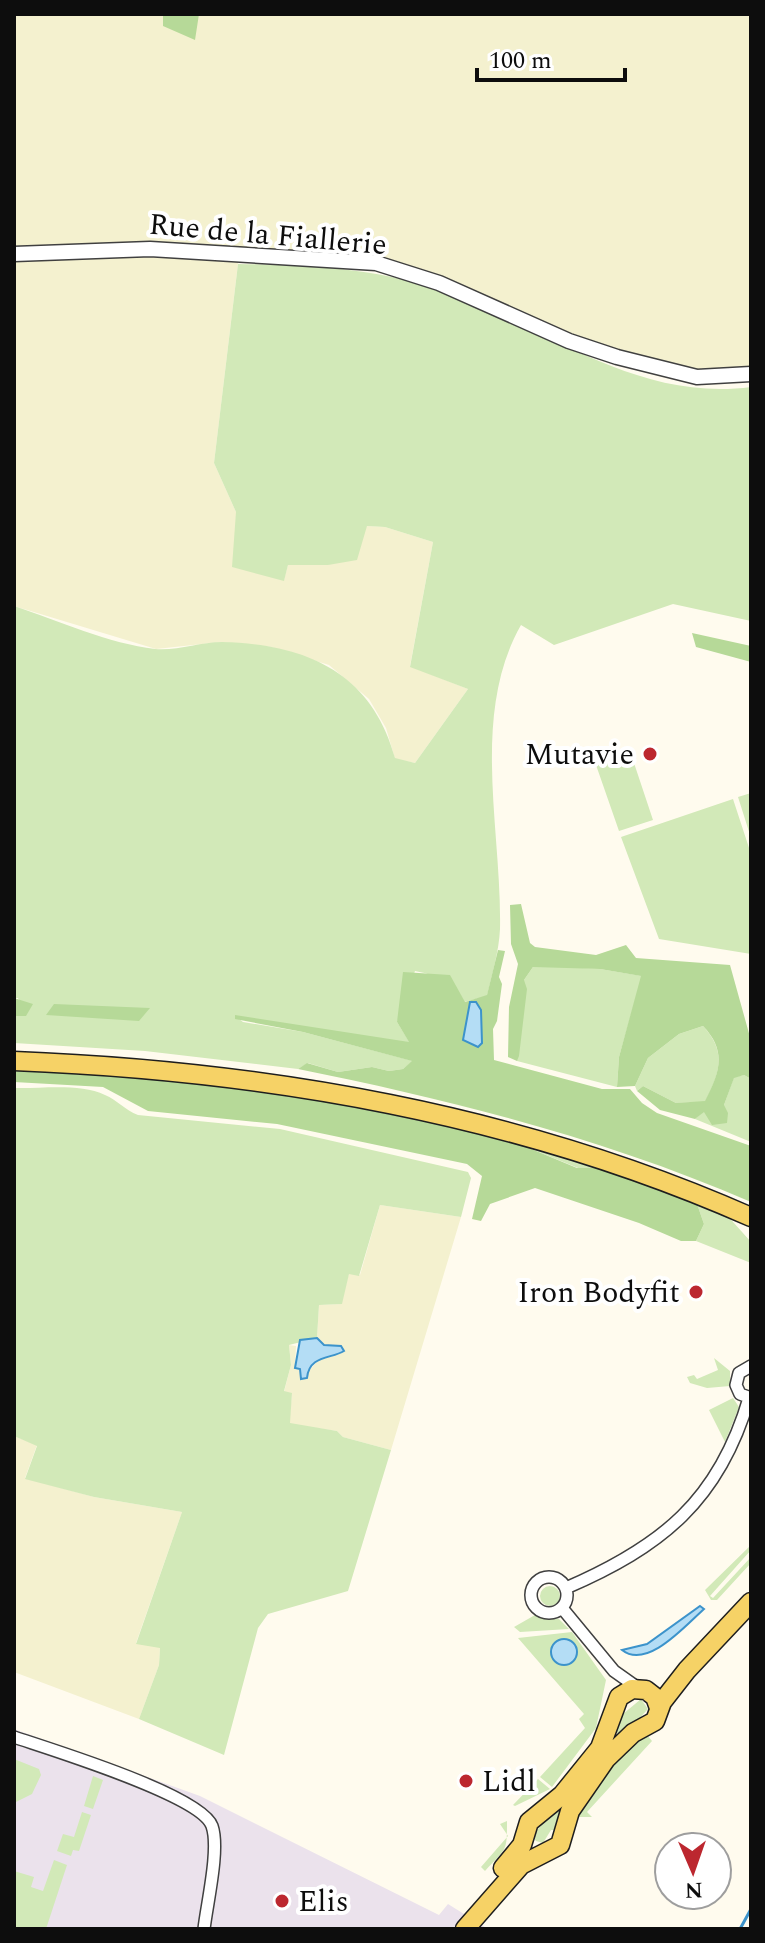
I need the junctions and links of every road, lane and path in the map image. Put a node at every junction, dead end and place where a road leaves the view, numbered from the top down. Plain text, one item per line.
1 (14, 254) edge
2 (751, 374) edge
3 (14, 1058) edge
4 (751, 1210) edge
5 (751, 1217) edge
6 (751, 1366) edge
7 (750, 1398) edge
8 (566, 1588) junction
9 (751, 1602) edge
10 (562, 1608) junction
11 (687, 1670) junction
12 (614, 1671) junction
13 (642, 1689) junction
14 (617, 1703) junction
15 (659, 1708) junction
16 (14, 1737) edge
17 (525, 1838) junction
18 (542, 1853) junction
19 (204, 1929) edge
20 (450, 1929) edge
21 (465, 1929) edge

1 - 2 street, Rue de la Fiallerie
3 - 4 main road
3 - 5 main road
6 - 7 street
7 - 8 street
8 - 10 street
8 - 10 street
9 - 11 main road
10 - 12 street
11 - 13 main road
11 - 15 main road
12 - 13 street
12 - 14 street
13 - 14 main road
13 - 15 main road
14 - 17 main road
15 - 18 main road
16 - 19 street
17 - 18 main road
17 - 20 main road
18 - 21 main road

